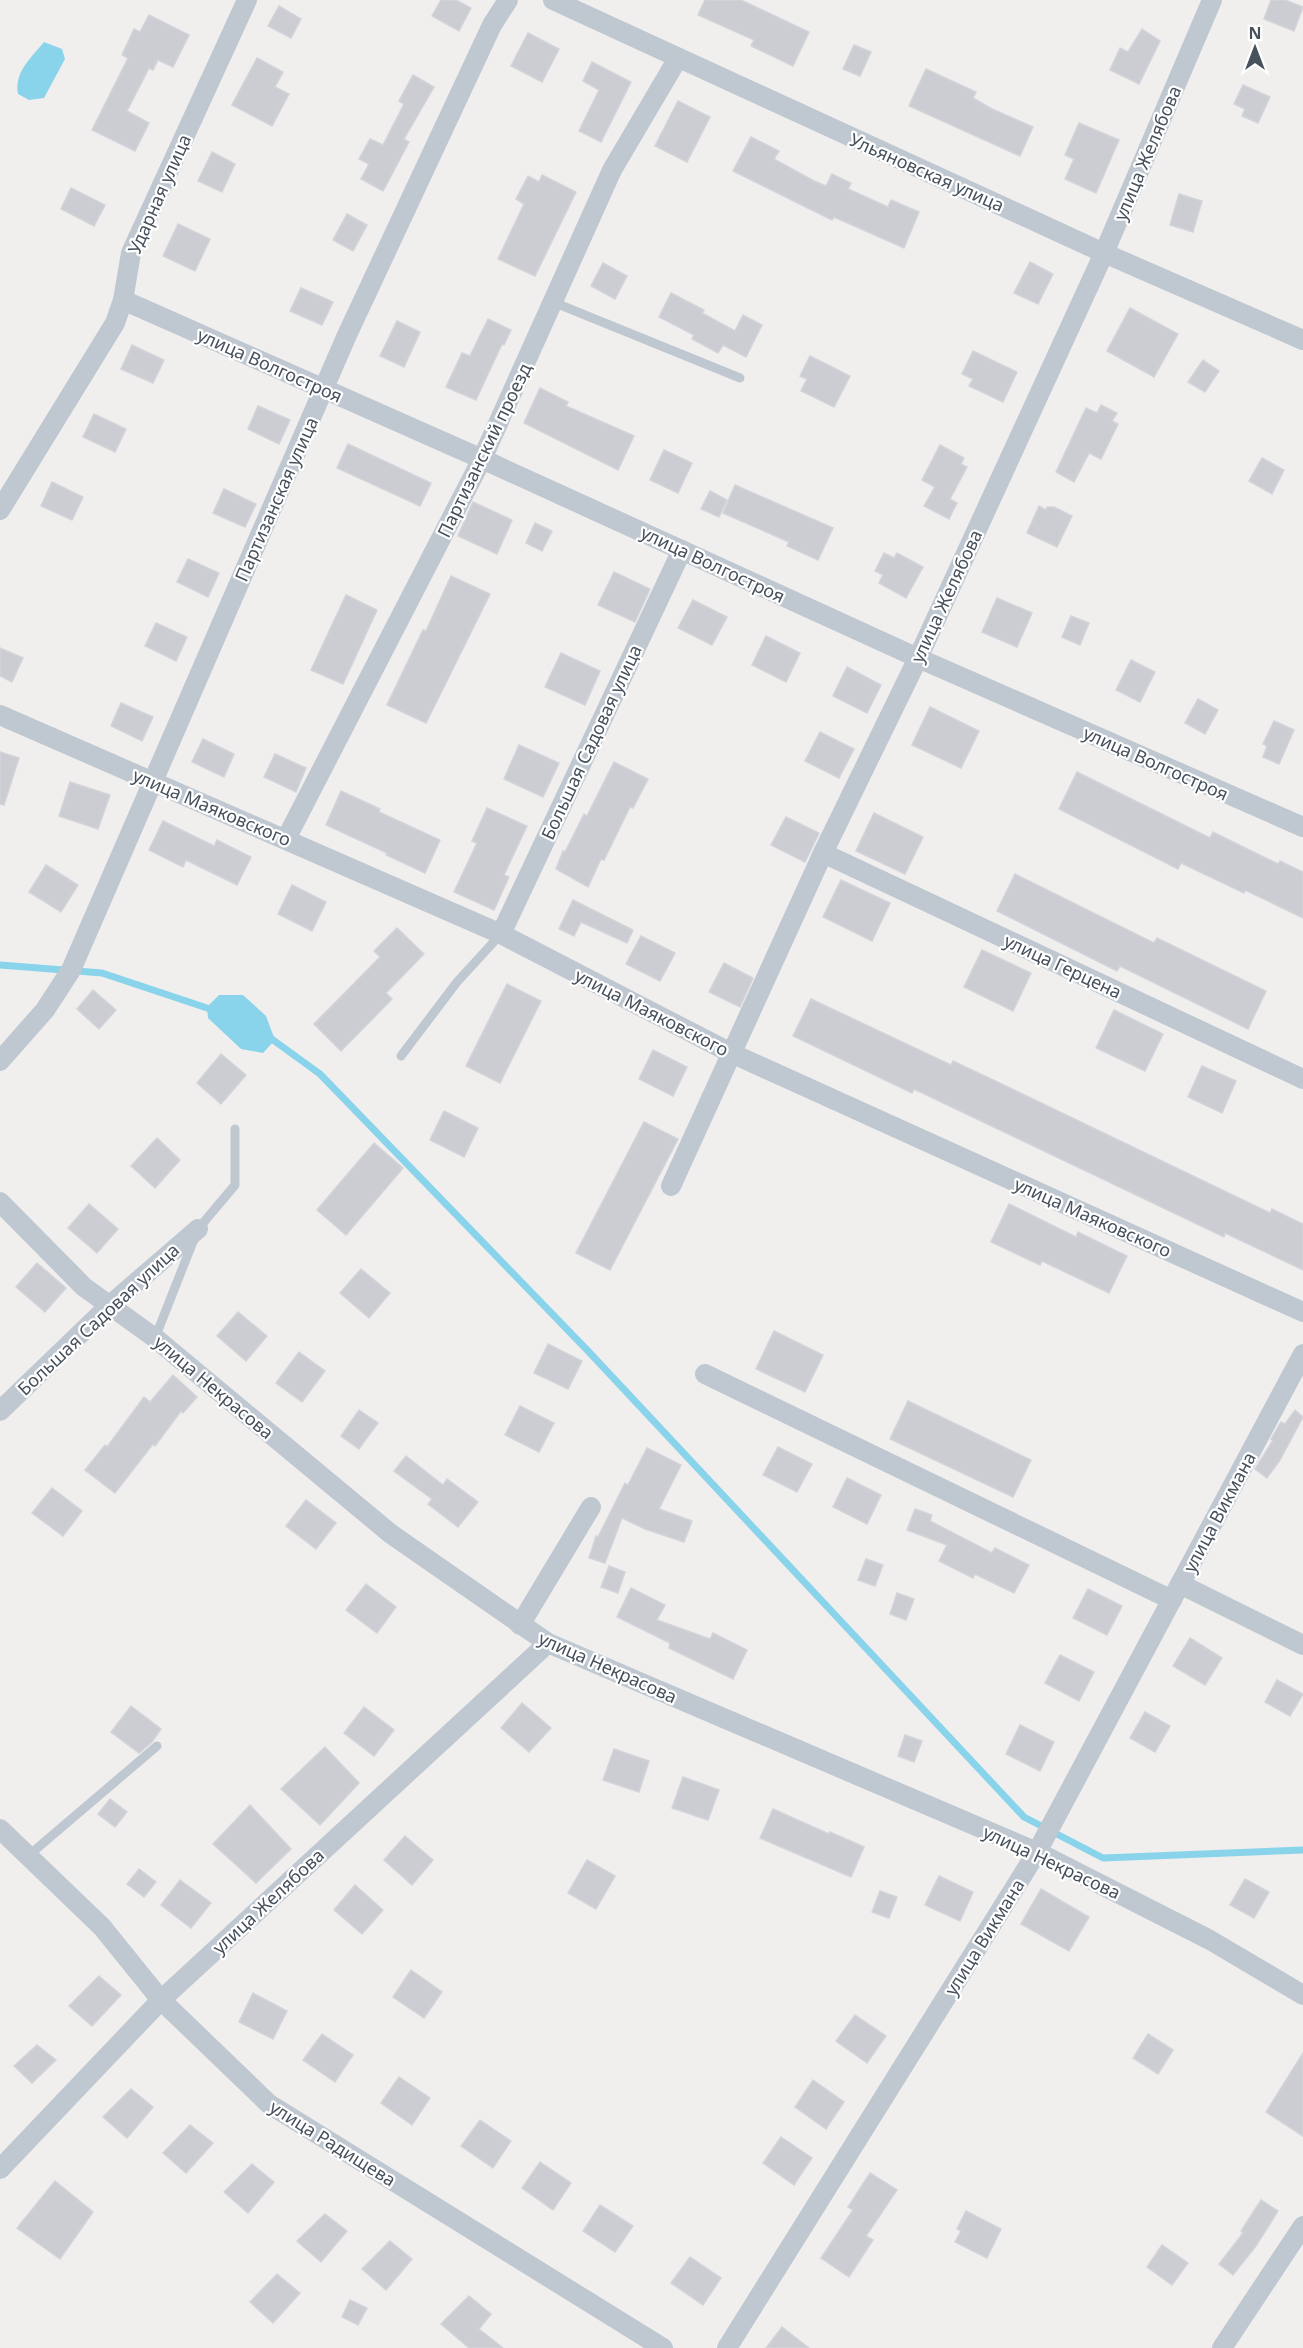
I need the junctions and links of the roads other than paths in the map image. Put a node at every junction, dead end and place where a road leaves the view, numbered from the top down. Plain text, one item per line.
1 (247, 0) edge
2 (508, 0) edge
3 (553, 0) edge
4 (1212, 0) edge
5 (678, 58) junction
6 (1104, 253) junction
7 (123, 300) junction
8 (553, 302) junction
9 (1303, 340) edge
10 (740, 378) dead end
11 (324, 388) junction
12 (482, 459) junction
13 (0, 510) edge
14 (682, 550) junction
15 (918, 658) junction
16 (0, 715) edge
17 (153, 782) junction
18 (1303, 827) edge
19 (286, 839) junction
20 (823, 853) junction
21 (501, 934) junction
22 (731, 1053) junction
23 (401, 1056) dead end
24 (0, 1061) edge
25 (1303, 1079) edge
26 (235, 1129) dead end
27 (671, 1186) dead end
28 (0, 1202) edge
29 (198, 1229) junction
30 (110, 1305) junction
31 (1303, 1312) edge
32 (156, 1338) junction
33 (1303, 1354) edge
34 (705, 1374) dead end
35 (0, 1411) edge
36 (591, 1507) dead end
37 (1176, 1592) junction
38 (520, 1625) junction
39 (548, 1643) junction
40 (1303, 1645) edge
41 (157, 1746) dead end
42 (0, 1829) edge
43 (1037, 1852) junction
44 (28, 1856) junction
45 (1303, 1995) edge
46 (161, 2000) junction
47 (0, 2169) edge
48 (1303, 2226) edge
49 (663, 2348) edge
50 (727, 2348) edge
51 (1222, 2348) edge

1 - 7 street, Ударная улица
2 - 11 street, Партизанская улица
3 - 5 street, Ульяновская улица
4 - 6 street, улица Желябова
5 - 6 street, Ульяновская улица
5 - 8 street, Партизанский проезд
6 - 9 street, Ульяновская улица
6 - 15 street, улица Желябова
7 - 11 street, улица Волгостроя
7 - 13 street, Ударная улица
8 - 10 lane
8 - 12 street, Партизанский проезд
11 - 12 street, улица Волгостроя
11 - 17 street, Партизанская улица
12 - 14 street, улица Волгостроя
12 - 19 street, Партизанский проезд
14 - 15 street, улица Волгостроя
14 - 21 street, Большая Садовая улица
15 - 18 street, улица Волгостроя
15 - 20 street, улица Желябова
16 - 17 street, улица Маяковского
17 - 19 street, улица Маяковского
17 - 24 street, Партизанская улица
19 - 21 street, улица Маяковского
20 - 22 street, улица Желябова
20 - 25 street, улица Герцена
21 - 22 street, улица Маяковского
21 - 23 lane
22 - 27 street, улица Желябова
22 - 31 street, улица Маяковского
26 - 29 lane
28 - 30 street, улица Некрасова
29 - 30 street, Большая Садовая улица
29 - 32 lane
30 - 32 street, улица Некрасова
30 - 35 street, Большая Садовая улица
32 - 38 street, улица Некрасова
33 - 37 street, улица Викмана
34 - 37 street
36 - 38 street
37 - 40 street
37 - 43 street, улица Викмана
38 - 39 street, улица Некрасова
39 - 43 street, улица Некрасова
39 - 46 street, улица Желябова
41 - 44 lane
42 - 44 street, улица Радищева
43 - 45 street, улица Некрасова
43 - 50 street, улица Викмана
44 - 46 street, улица Радищева
46 - 47 street, улица Желябова
46 - 49 street, улица Радищева
48 - 51 street

